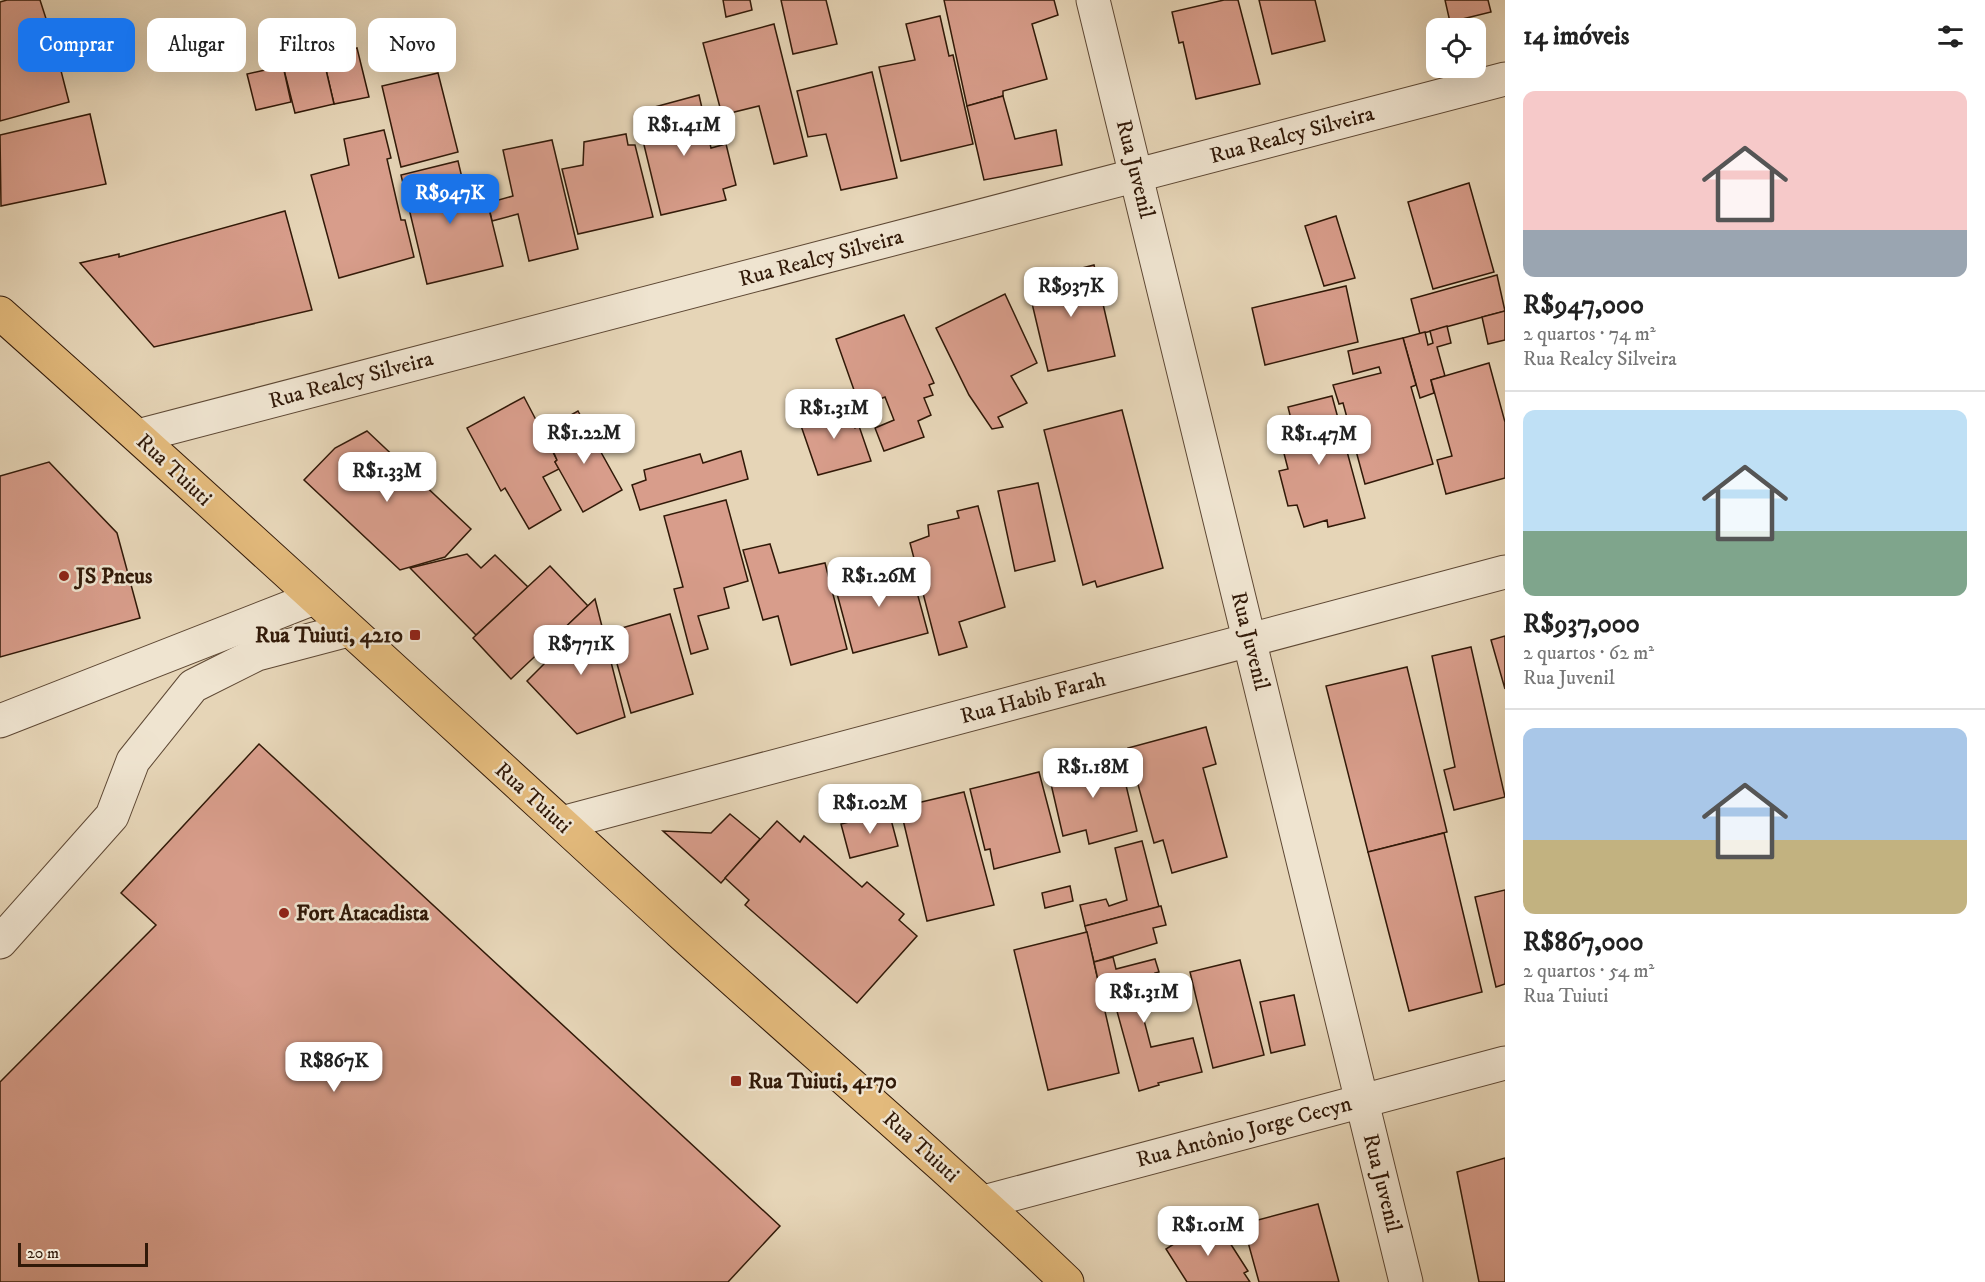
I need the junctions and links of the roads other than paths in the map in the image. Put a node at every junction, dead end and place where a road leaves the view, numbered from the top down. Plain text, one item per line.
1 (1094, 0) edge
2 (1505, 79) edge
3 (1136, 176) junction
4 (0, 313) edge
5 (138, 436) junction
6 (1505, 572) edge
7 (314, 598) junction
8 (348, 630) junction
9 (1249, 640) junction
10 (0, 722) edge
11 (562, 823) junction
12 (0, 942) edge
13 (1505, 1063) edge
14 (1362, 1101) junction
15 (984, 1202) junction
16 (1066, 1282) edge
17 (1406, 1282) edge

1 - 3 street, Rua Juvenil
2 - 3 street, Rua Realcy Silveira
3 - 5 street, Rua Realcy Silveira
3 - 9 street, Rua Juvenil
4 - 5 main road, Rua Tuiuti
5 - 7 main road, Rua Tuiuti
6 - 9 street, Rua Habib Farah
7 - 8 main road, Rua Tuiuti
7 - 10 street
8 - 11 main road, Rua Tuiuti
8 - 12 street
9 - 11 street, Rua Habib Farah
9 - 14 street, Rua Juvenil
11 - 15 main road, Rua Tuiuti
13 - 14 street, Rua Antônio Jorge Cecyn
14 - 15 street, Rua Antônio Jorge Cecyn
14 - 17 street, Rua Juvenil
15 - 16 main road, Rua Tuiuti

